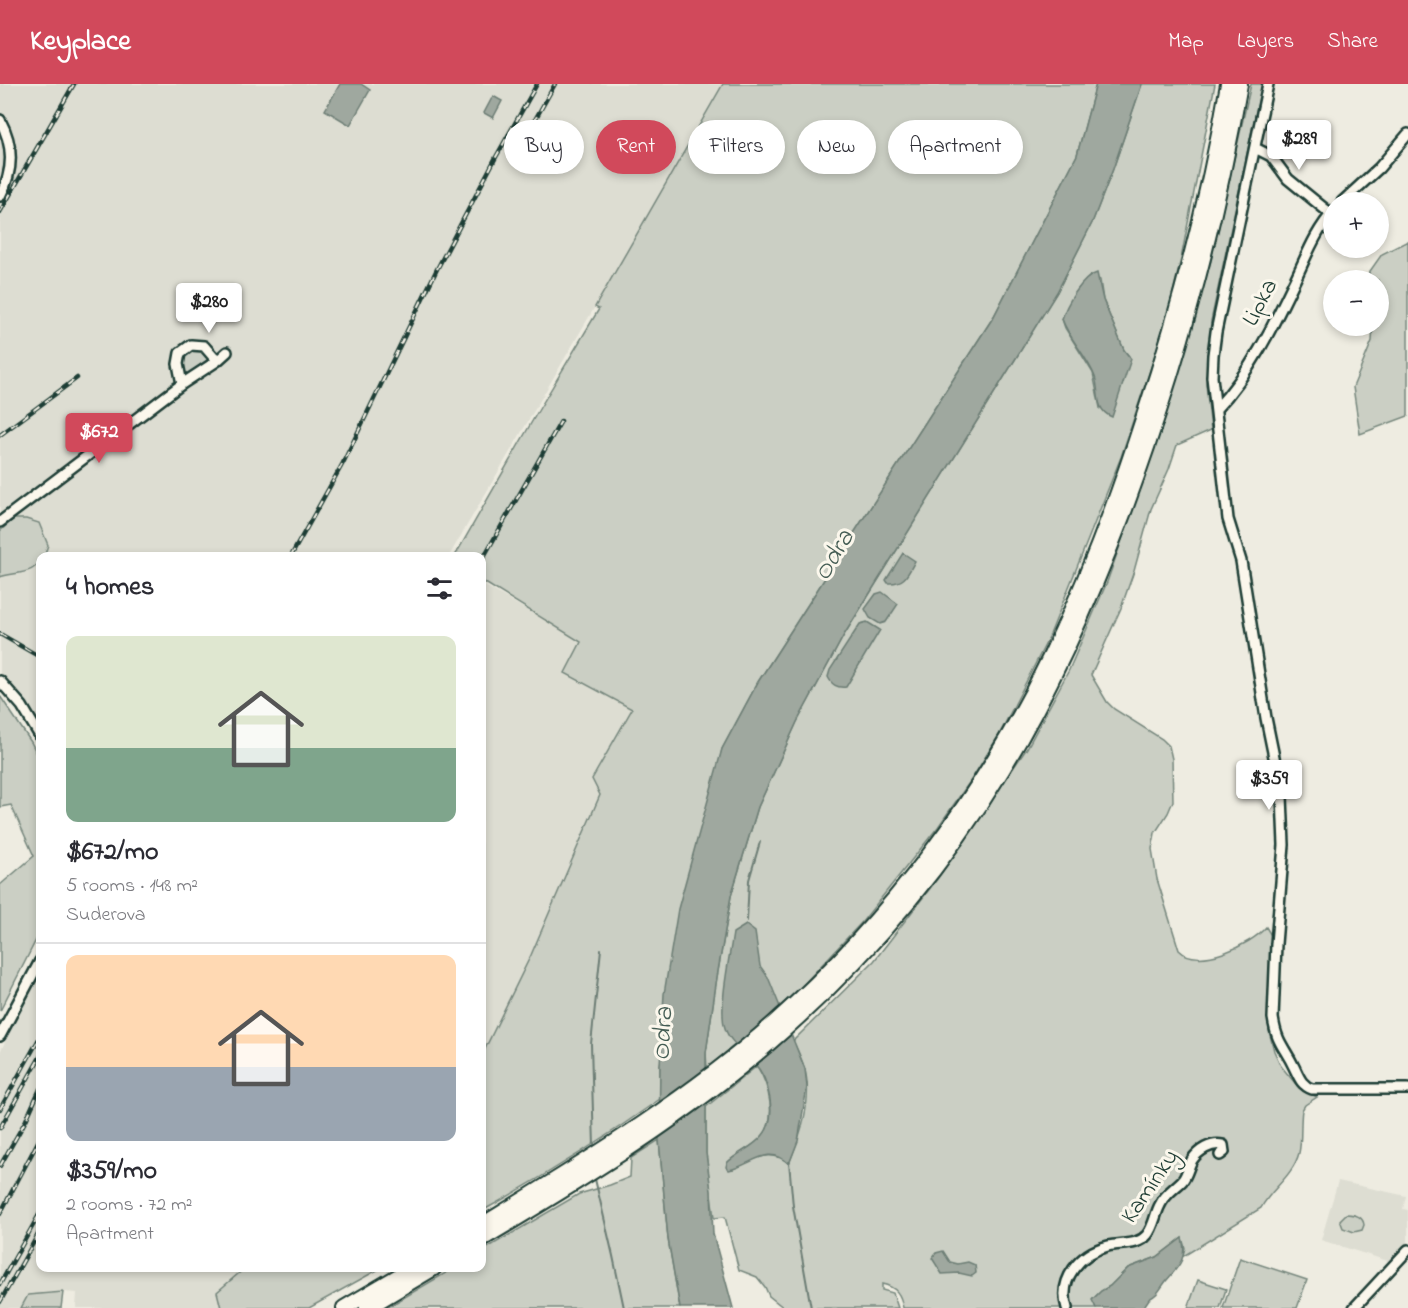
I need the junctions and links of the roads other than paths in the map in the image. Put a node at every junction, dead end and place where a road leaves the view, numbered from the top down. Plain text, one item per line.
1 (1228, 84) edge
2 (1240, 84) edge
3 (1268, 84) edge
4 (0, 120) edge
5 (1408, 134) edge
6 (1255, 148) junction
7 (1353, 192) edge
8 (0, 196) edge
9 (1323, 206) edge
10 (1323, 226) edge
11 (227, 352) dead end
12 (217, 361) junction
13 (182, 384) junction
14 (1216, 409) junction
15 (0, 522) edge
16 (0, 681) edge
17 (36, 729) edge
18 (36, 968) edge
19 (811, 997) junction
20 (0, 1036) edge
21 (1408, 1089) edge
22 (1220, 1155) dead end
23 (500, 1222) junction
24 (486, 1224) edge
25 (486, 1235) edge
26 (1408, 1250) edge
27 (405, 1272) edge
28 (427, 1272) edge
29 (344, 1308) edge
30 (367, 1308) edge
31 (1067, 1308) edge
32 (1354, 1308) edge

1 - 19 highway
2 - 19 highway
3 - 6 street
4 - 8 street
5 - 7 street
6 - 9 street
6 - 14 street
10 - 14 street, Lipka
11 - 12 street
12 - 13 street
12 - 13 street
13 - 15 street
14 - 21 street
16 - 17 street
18 - 20 street
19 - 23 highway
22 - 31 street, Kamínky
23 - 24 highway
23 - 25 highway
26 - 32 street
27 - 29 highway
28 - 30 highway

